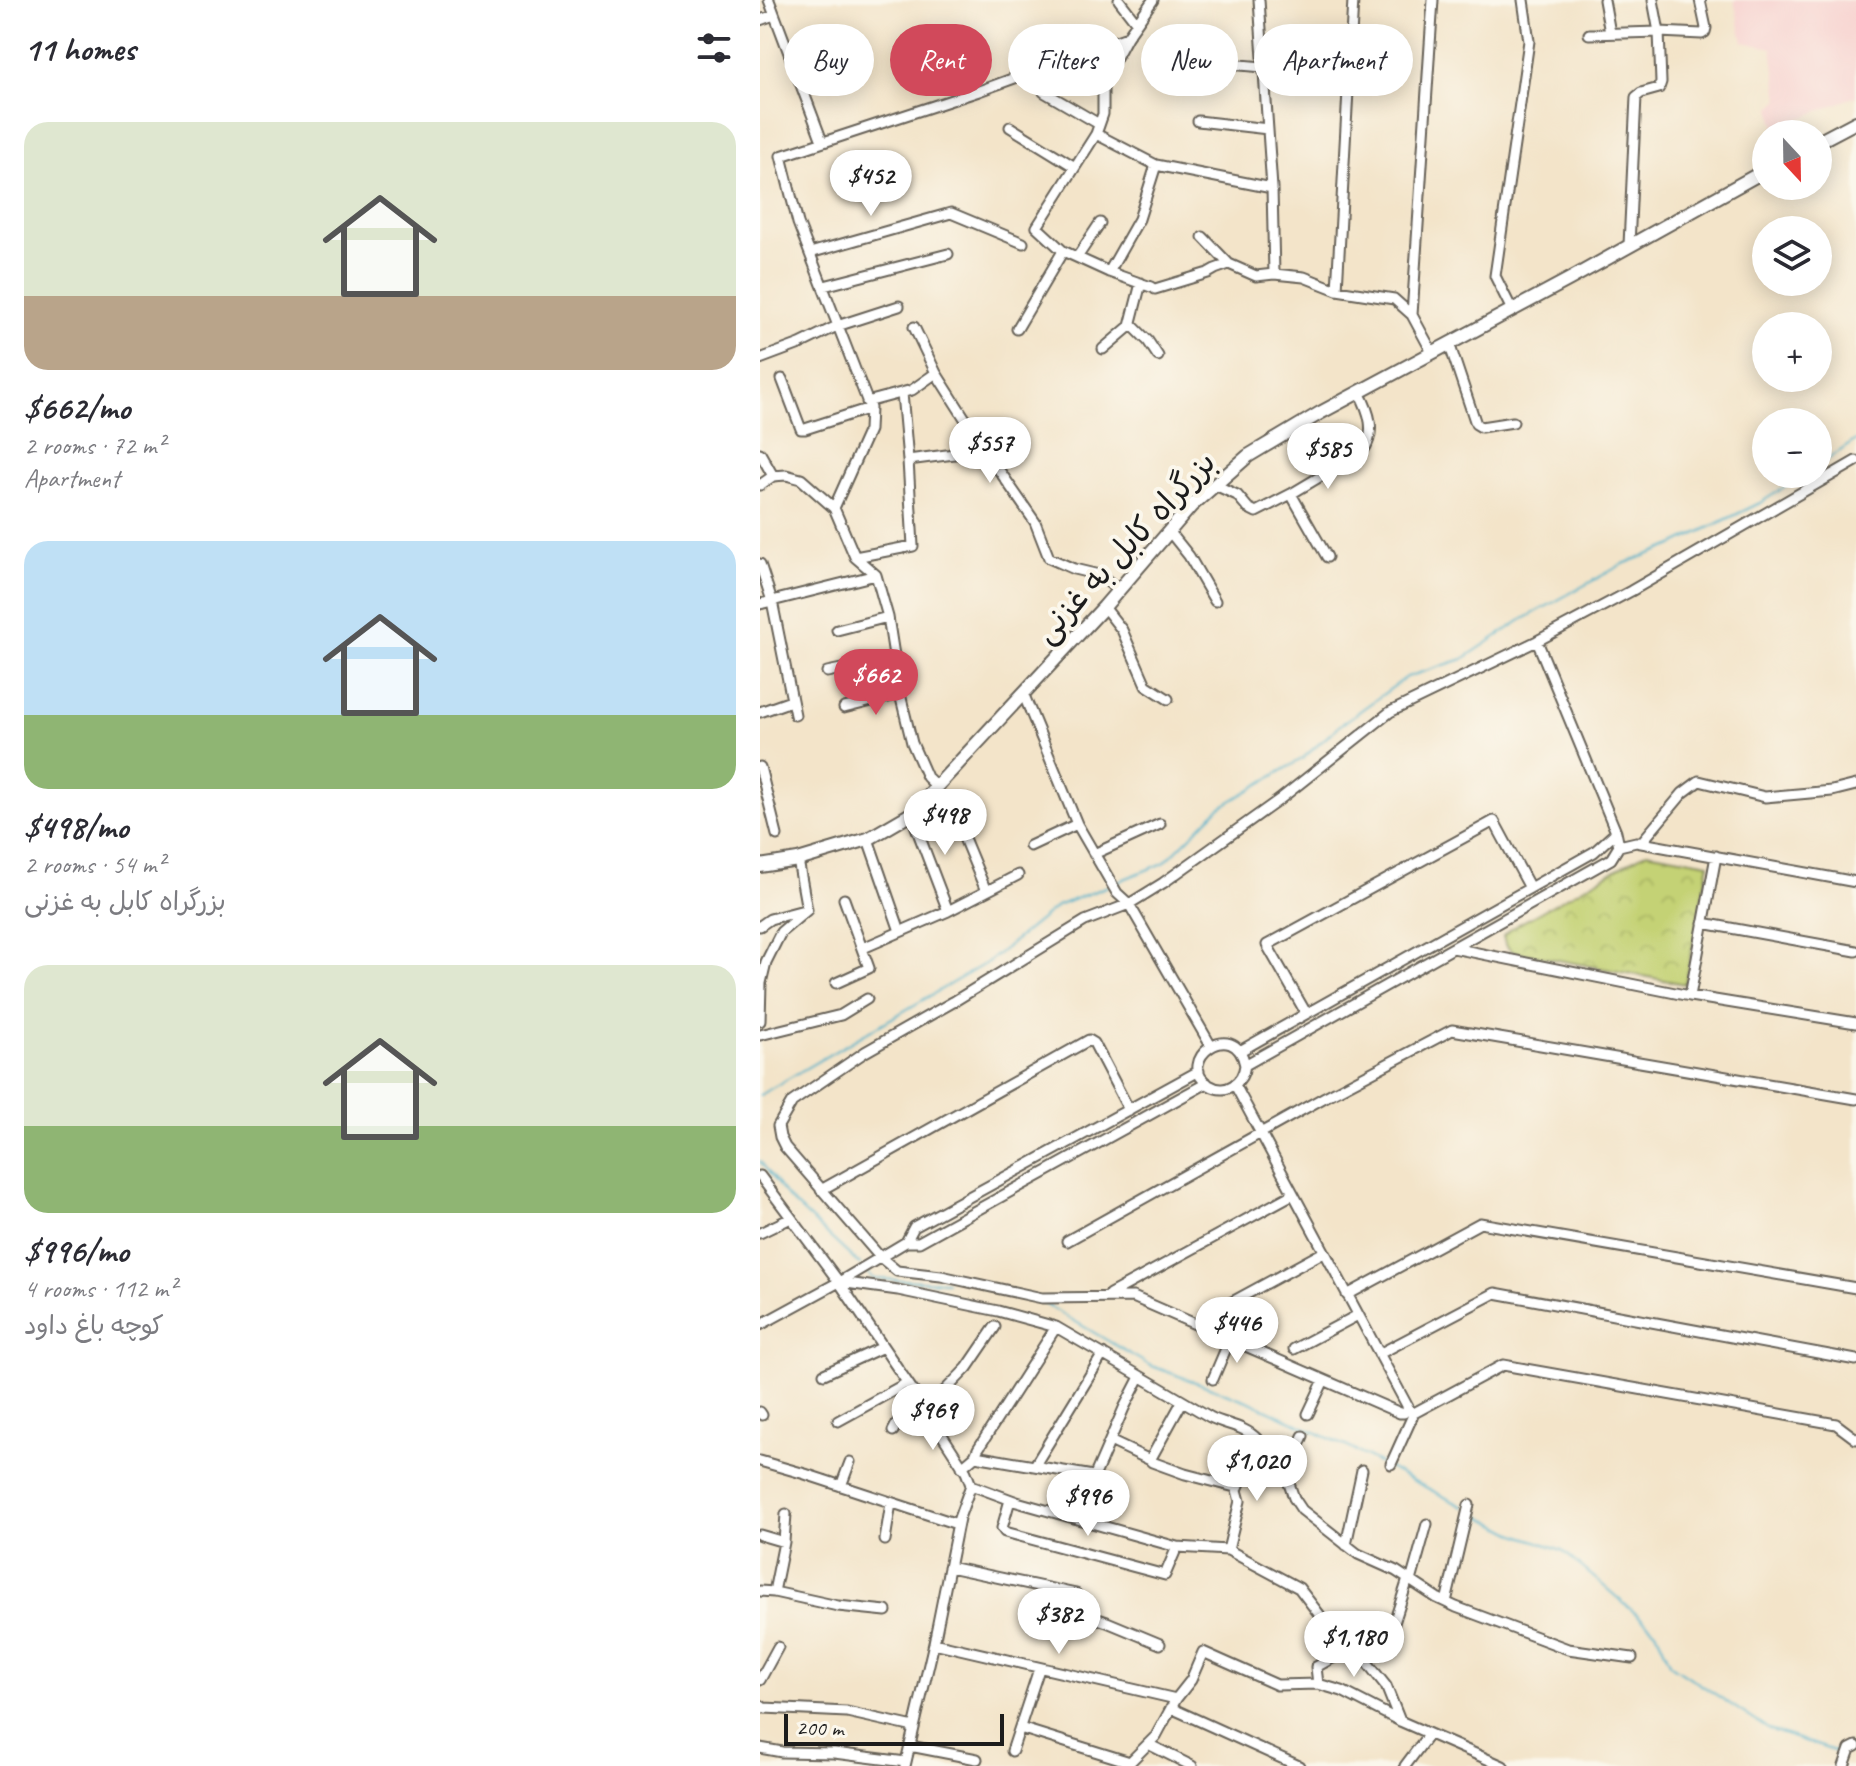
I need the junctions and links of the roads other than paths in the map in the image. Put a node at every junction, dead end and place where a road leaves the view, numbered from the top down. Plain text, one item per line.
1 (769, 0) edge
2 (1119, 0) edge
3 (1153, 0) edge
4 (1259, 0) edge
5 (1353, 0) edge
6 (1433, 0) edge
7 (1523, 0) edge
8 (1604, 0) edge
9 (1653, 0) edge
10 (1700, 0) edge
11 (774, 15) junction
12 (760, 20) edge
13 (1136, 22) junction
14 (1260, 24) edge
15 (1659, 32) junction
16 (1610, 33) junction
17 (1589, 34) dead end
18 (1127, 37) junction
19 (1050, 96) edge
20 (1265, 96) edge
21 (1198, 121) dead end
22 (1856, 122) edge
23 (1010, 127) dead end
24 (1097, 129) junction
25 (1268, 129) junction
26 (1832, 135) edge
27 (822, 141) junction
28 (1156, 165) junction
29 (1075, 167) junction
30 (1752, 178) edge
31 (1272, 188) junction
32 (1100, 223) dead end
33 (1203, 237) dead end
34 (1023, 243) dead end
35 (1629, 245) junction
36 (1063, 251) junction
37 (810, 253) junction
38 (948, 254) dead end
39 (1078, 256) junction
40 (1229, 264) junction
41 (1109, 272) junction
42 (1274, 274) junction
43 (824, 286) junction
44 (1149, 286) junction
45 (1337, 290) junction
46 (899, 306) dead end
47 (1512, 310) junction
48 (1412, 315) junction
49 (1131, 324) junction
50 (837, 326) junction
51 (914, 327) dead end
52 (1017, 329) dead end
53 (1449, 343) junction
54 (1103, 349) dead end
55 (1432, 352) junction
56 (1158, 356) dead end
57 (760, 359) edge
58 (936, 373) junction
59 (782, 379) dead end
60 (1359, 392) junction
61 (902, 393) junction
62 (868, 405) junction
63 (1513, 422) dead end
64 (985, 450) junction
65 (760, 453) edge
66 (908, 460) junction
67 (1856, 461) edge
68 (773, 476) junction
69 (760, 485) edge
70 (1215, 485) junction
71 (1291, 494) junction
72 (834, 508) junction
73 (1169, 531) junction
74 (855, 557) junction
75 (1327, 557) dead end
76 (760, 564) edge
77 (876, 575) junction
78 (1118, 590) junction
79 (772, 601) junction
80 (1215, 601) dead end
81 (760, 604) edge
82 (1104, 607) junction
83 (888, 617) junction
84 (837, 630) dead end
85 (1537, 641) junction
86 (894, 658) junction
87 (827, 672) dead end
88 (1023, 693) junction
89 (900, 694) junction
90 (1168, 699) dead end
91 (791, 701) junction
92 (844, 708) dead end
93 (760, 712) edge
94 (795, 715) dead end
95 (760, 767) edge
96 (1856, 785) edge
97 (936, 786) junction
98 (763, 794) edge
99 (911, 814) junction
100 (954, 814) dead end
101 (1077, 824) junction
102 (1160, 824) dead end
103 (1616, 832) junction
104 (777, 835) dead end
105 (868, 839) junction
106 (1641, 843) junction
107 (1030, 846) dead end
108 (1619, 846) junction
109 (1716, 856) junction
110 (1096, 857) junction
111 (798, 860) junction
112 (760, 866) edge
113 (1018, 875) dead end
114 (1856, 882) edge
115 (1530, 888) junction
116 (986, 891) junction
117 (844, 899) dead end
118 (1129, 904) junction
119 (807, 910) junction
120 (948, 911) junction
121 (1703, 923) junction
122 (760, 926) edge
123 (900, 931) junction
124 (863, 948) junction
125 (1453, 948) junction
126 (1856, 951) edge
127 (836, 983) dead end
128 (1690, 996) junction
129 (867, 999) dead end
130 (1306, 1013) junction
131 (760, 1021) edge
132 (1856, 1023) edge
133 (760, 1035) edge
134 (1211, 1046) junction
135 (1240, 1051) junction
136 (1245, 1065) junction
137 (1199, 1071) junction
138 (1207, 1083) junction
139 (1235, 1085) junction
140 (1856, 1099) edge
141 (1129, 1110) junction
142 (1260, 1133) junction
143 (760, 1176) edge
144 (821, 1190) junction
145 (1293, 1194) junction
146 (791, 1218) junction
147 (760, 1233) edge
148 (1067, 1241) dead end
149 (906, 1242) junction
150 (1324, 1252) junction
151 (880, 1257) junction
152 (839, 1282) junction
153 (1856, 1288) edge
154 (1347, 1295) junction
155 (1106, 1296) junction
156 (1210, 1314) dead end
157 (1358, 1315) junction
158 (760, 1325) edge
159 (995, 1327) dead end
160 (1056, 1327) junction
161 (1230, 1339) junction
162 (883, 1347) junction
163 (1294, 1349) dead end
164 (1103, 1354) junction
165 (1379, 1354) junction
166 (1856, 1360) edge
167 (824, 1374) dead end
168 (1140, 1377) junction
169 (1213, 1379) dead end
170 (1324, 1380) junction
171 (910, 1388) junction
172 (1182, 1402) junction
173 (926, 1410) junction
174 (1411, 1410) junction
175 (1308, 1414) dead end
176 (838, 1421) dead end
177 (893, 1431) dead end
178 (1303, 1436) dead end
179 (1856, 1439) edge
180 (1110, 1441) junction
181 (1255, 1447) junction
182 (975, 1456) junction
183 (1150, 1460) junction
184 (760, 1461) edge
185 (850, 1462) dead end
186 (1391, 1464) dead end
187 (1035, 1465) junction
188 (962, 1467) junction
189 (1362, 1470) dead end
190 (1286, 1475) junction
191 (971, 1485) junction
192 (841, 1486) junction
193 (1237, 1490) junction
194 (1010, 1500) junction
195 (891, 1503) junction
196 (1469, 1505) dead end
197 (786, 1514) dead end
198 (957, 1524) junction
199 (1427, 1524) dead end
200 (760, 1535) edge
201 (885, 1540) dead end
202 (784, 1542) junction
203 (1346, 1545) junction
204 (1177, 1547) junction
205 (1228, 1550) junction
206 (949, 1567) junction
207 (1410, 1580) junction
208 (760, 1591) edge
209 (774, 1592) junction
210 (1446, 1602) junction
211 (886, 1611) dead end
212 (1394, 1623) dead end
213 (934, 1643) junction
214 (1160, 1644) dead end
215 (1354, 1646) junction
216 (778, 1647) dead end
217 (1632, 1658) dead end
218 (762, 1669) edge
219 (1039, 1669) junction
220 (760, 1680) edge
221 (1318, 1684) junction
222 (1174, 1704) junction
223 (760, 1705) edge
224 (1400, 1721) junction
225 (914, 1727) junction
226 (1020, 1728) junction
227 (1429, 1734) junction
228 (1148, 1744) junction
229 (910, 1746) junction
230 (760, 1748) edge
231 (1853, 1748) edge
232 (1012, 1751) dead end
233 (977, 1759) dead end
234 (906, 1764) edge
235 (1128, 1764) edge
236 (1192, 1766) edge
237 (1299, 1766) edge
238 (1405, 1766) edge
239 (1503, 1766) edge
240 (1844, 1766) edge

1 - 11 street
2 - 13 street
3 - 13 street
4 - 14 street
5 - 45 street
6 - 48 street
7 - 47 street
8 - 16 street
9 - 15 street
10 - 15 street
11 - 12 street
11 - 27 street
13 - 18 street
15 - 16 street
15 - 35 street
16 - 17 street
18 - 24 street
18 - 27 street
19 - 24 street
20 - 25 street
21 - 25 street
22 - 26 highway
23 - 29 street
24 - 28 street
24 - 29 street
25 - 31 street
27 - 37 street
28 - 31 street
28 - 41 street
29 - 36 street
30 - 35 highway, بزرگراه کابل به غزنی
31 - 42 street
32 - 39 street
33 - 40 street
34 - 37 street
35 - 47 highway, بزرگراه کابل به غزنی
36 - 39 street
36 - 52 street
37 - 43 street
38 - 43 street
39 - 41 street
40 - 42 street
40 - 44 street
41 - 44 street
42 - 45 street
43 - 50 street
44 - 49 street
45 - 48 street
46 - 50 street
47 - 53 highway, بزرگراه کابل به غزنی
48 - 55 street
49 - 54 street
49 - 56 street
50 - 57 street
50 - 62 street
51 - 58 street
53 - 55 highway, بزرگراه کابل به غزنی
53 - 63 street
55 - 60 highway, بزرگراه کابل به غزنی
58 - 61 street
58 - 64 street
59 - 62 street
60 - 70 highway, بزرگراه کابل به غزنی
60 - 71 street
61 - 62 street
61 - 66 street
62 - 72 street
64 - 66 street
64 - 78 street
65 - 68 street
66 - 74 street
67 - 85 street
68 - 69 street
68 - 72 street
70 - 71 street
70 - 73 highway, بزرگراه کابل به غزنی
71 - 75 street
72 - 74 street
73 - 78 highway, بزرگراه کابل به غزنی
73 - 80 street
74 - 77 street
76 - 79 street
77 - 79 street
77 - 83 street
78 - 82 highway, بزرگراه کابل به غزنی
79 - 81 street
79 - 91 street
82 - 88 highway, بزرگراه کابل به غزنی
82 - 90 street
83 - 84 street
83 - 86 street
85 - 103 street
85 - 118 street
86 - 87 street
86 - 89 street
88 - 97 highway, بزرگراه کابل به غزنی
88 - 101 street
89 - 92 street
89 - 97 street
91 - 93 street
91 - 94 street
95 - 98 street
96 - 106 street
97 - 99 highway, بزرگراه کابل به غزنی
98 - 104 street
99 - 105 highway, بزرگراه کابل به غزنی
99 - 120 street
100 - 116 street
101 - 107 street
101 - 110 street
102 - 110 street
103 - 108 street
103 - 115 street
105 - 111 highway, بزرگراه کابل به غزنی
105 - 123 street
106 - 108 street
106 - 109 street
108 - 125 street
109 - 114 street
109 - 121 street
110 - 118 street
111 - 112 highway, بزرگراه کابل به غزنی
111 - 119 street
113 - 116 street
115 - 130 street
115 - 130 street
116 - 120 street
117 - 124 street
118 - 134 street
118 - 144 street
119 - 122 street
119 - 131 street
120 - 123 street
121 - 126 street
121 - 128 street
123 - 124 street
124 - 127 street
125 - 128 street
125 - 136 street
128 - 132 street
129 - 133 street
130 - 135 street
134 - 135 street
134 - 137 street
135 - 136 street
136 - 139 street
137 - 138 street
137 - 141 street
138 - 139 street
138 - 149 street
139 - 142 street
140 - 142 street
141 - 144 street
141 - 149 street
142 - 145 street
142 - 148 street
143 - 146 street
144 - 151 street
145 - 150 street
145 - 155 street
146 - 147 street
146 - 152 street
149 - 151 street
150 - 154 street
150 - 156 street
151 - 152 street
151 - 155 street
152 - 158 street
152 - 160 street
152 - 162 street
153 - 154 street
154 - 157 street
155 - 161 street
157 - 163 street
157 - 165 street
159 - 173 street
160 - 164 street
160 - 182 street
161 - 169 street
161 - 170 street
162 - 167 street
162 - 171 street
164 - 168 street
164 - 187 street
165 - 166 street
165 - 174 street
168 - 172 street
168 - 180 street
170 - 174 street
170 - 175 street
171 - 173 street
171 - 176 street
171 - 177 street
172 - 181 street
172 - 183 street
173 - 188 street
174 - 179 street
174 - 186 street
178 - 190 street
180 - 183 street
180 - 187 street
181 - 190 street
181 - 193 street
182 - 187 street
182 - 188 street
183 - 193 street
184 - 192 street
185 - 192 street
188 - 191 street
189 - 203 street
190 - 203 street
191 - 194 street
191 - 198 street
192 - 195 street
193 - 205 street
194 - 204 street
194 - 204 street
195 - 198 street
195 - 201 street
196 - 210 street
197 - 202 street
198 - 206 street
199 - 207 street
200 - 202 street
202 - 209 street
203 - 207 street
204 - 205 street
205 - 215 street
206 - 213 street
206 - 214 street
207 - 210 street
207 - 212 street
208 - 209 street
209 - 211 street
210 - 217 street
213 - 219 street
213 - 225 street
215 - 221 street
215 - 224 street
216 - 218 street
218 - 220 street
219 - 222 street
219 - 226 street
221 - 222 street
221 - 224 street
222 - 228 street
222 - 237 street
223 - 225 street
224 - 227 street
225 - 229 street
226 - 232 street
226 - 235 street
227 - 238 street
227 - 239 street
228 - 235 street
228 - 236 street
229 - 233 street
229 - 234 street
230 - 234 street
231 - 240 street

